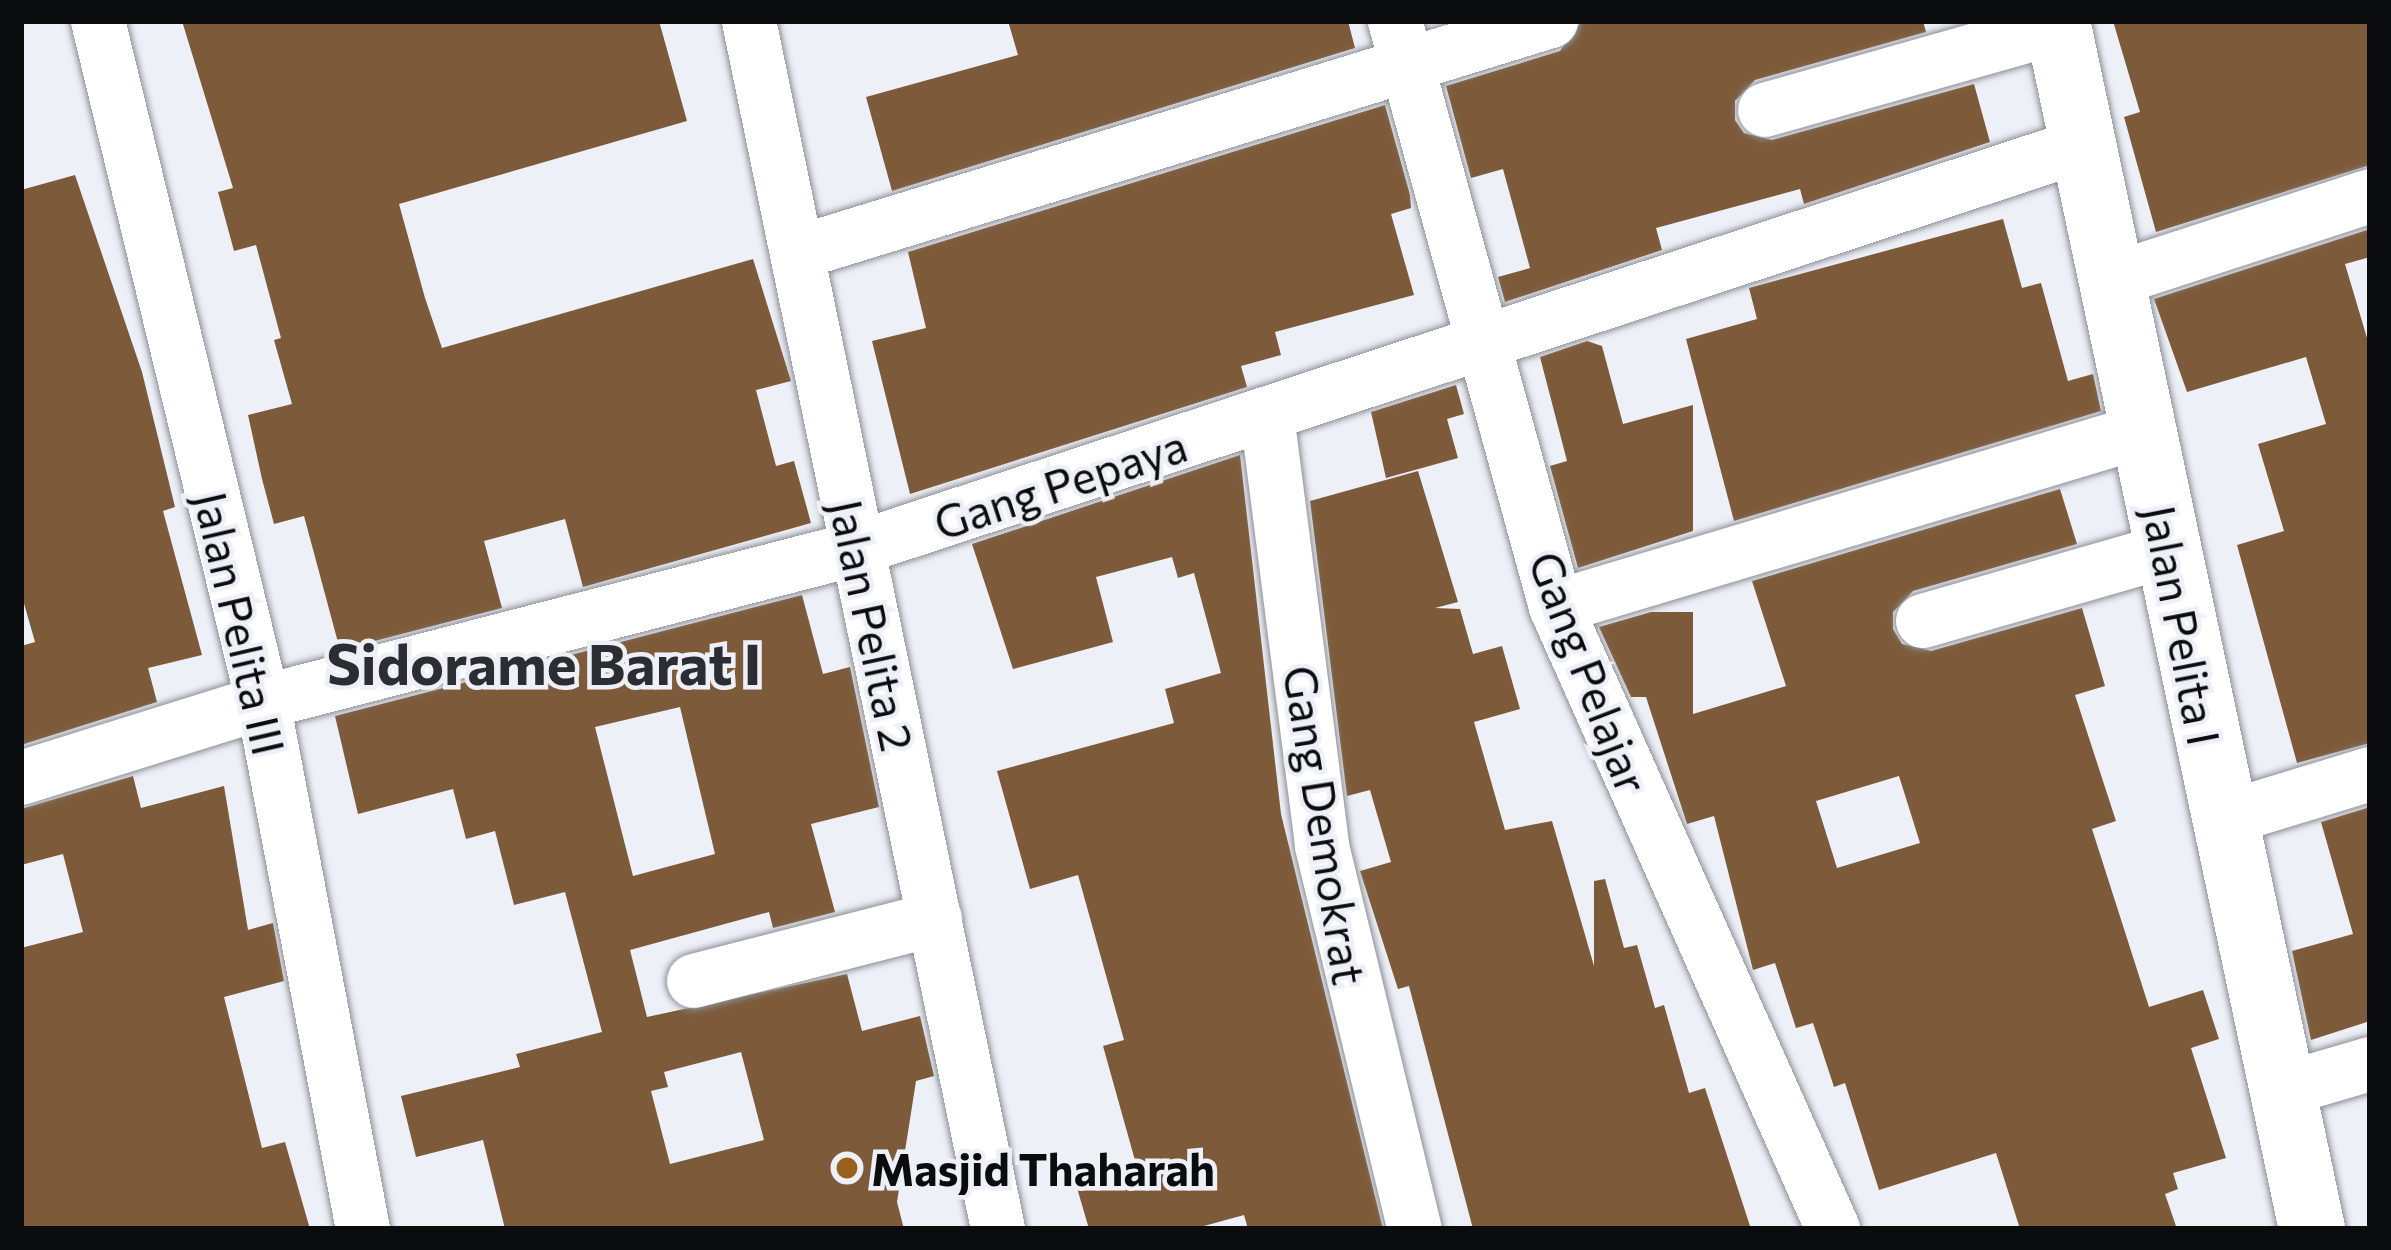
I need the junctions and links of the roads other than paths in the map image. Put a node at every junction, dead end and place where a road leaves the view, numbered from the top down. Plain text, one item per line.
1 (98, 21) edge
2 (749, 21) edge
3 (1551, 21) edge
4 (2058, 24) edge
5 (1401, 42) edge
6 (1765, 110) dead end
7 (2086, 144) junction
8 (2370, 196) edge
9 (800, 252) junction
10 (2115, 279) junction
11 (1484, 338) junction
12 (1267, 415) junction
13 (2146, 430) junction
14 (855, 549) junction
15 (2166, 551) junction
16 (1556, 607) junction
17 (1923, 621) dead end
18 (262, 702) junction
19 (2370, 774) edge
20 (21, 778) edge
21 (2223, 819) junction
22 (935, 919) junction
23 (694, 981) dead end
24 (2370, 1064) edge
25 (2282, 1090) junction
26 (363, 1229) edge
27 (998, 1229) edge
28 (1415, 1229) edge
29 (1833, 1229) edge
30 (2312, 1229) edge

1 - 18 street, Jalan Pelita III
2 - 9 street, Jalan Pelita 2
3 - 5 street
4 - 6 street
4 - 7 street, Jalan Pelita I
5 - 9 street
5 - 11 street, Gang Pelajar
7 - 10 street, Jalan Pelita I
7 - 11 street, Gang Pepaya
8 - 10 street
9 - 14 street, Jalan Pelita 2
10 - 13 street, Jalan Pelita I
11 - 12 street, Gang Pepaya
11 - 16 street, Gang Pelajar
12 - 14 street, Gang Pepaya
12 - 28 street, Gang Demokrat
13 - 15 street, Jalan Pelita I
13 - 16 street
14 - 18 street, Gang Pepaya
14 - 22 street, Jalan Pelita 2
15 - 17 street
15 - 21 street, Jalan Pelita I
16 - 29 street, Gang Pelajar
18 - 20 street, Gang Pepaya
18 - 26 street, Jalan Pelita III
19 - 21 street
21 - 25 street, Jalan Pelita I
22 - 23 street
22 - 27 street, Jalan Pelita 2
24 - 25 street
25 - 30 street, Jalan Pelita I

